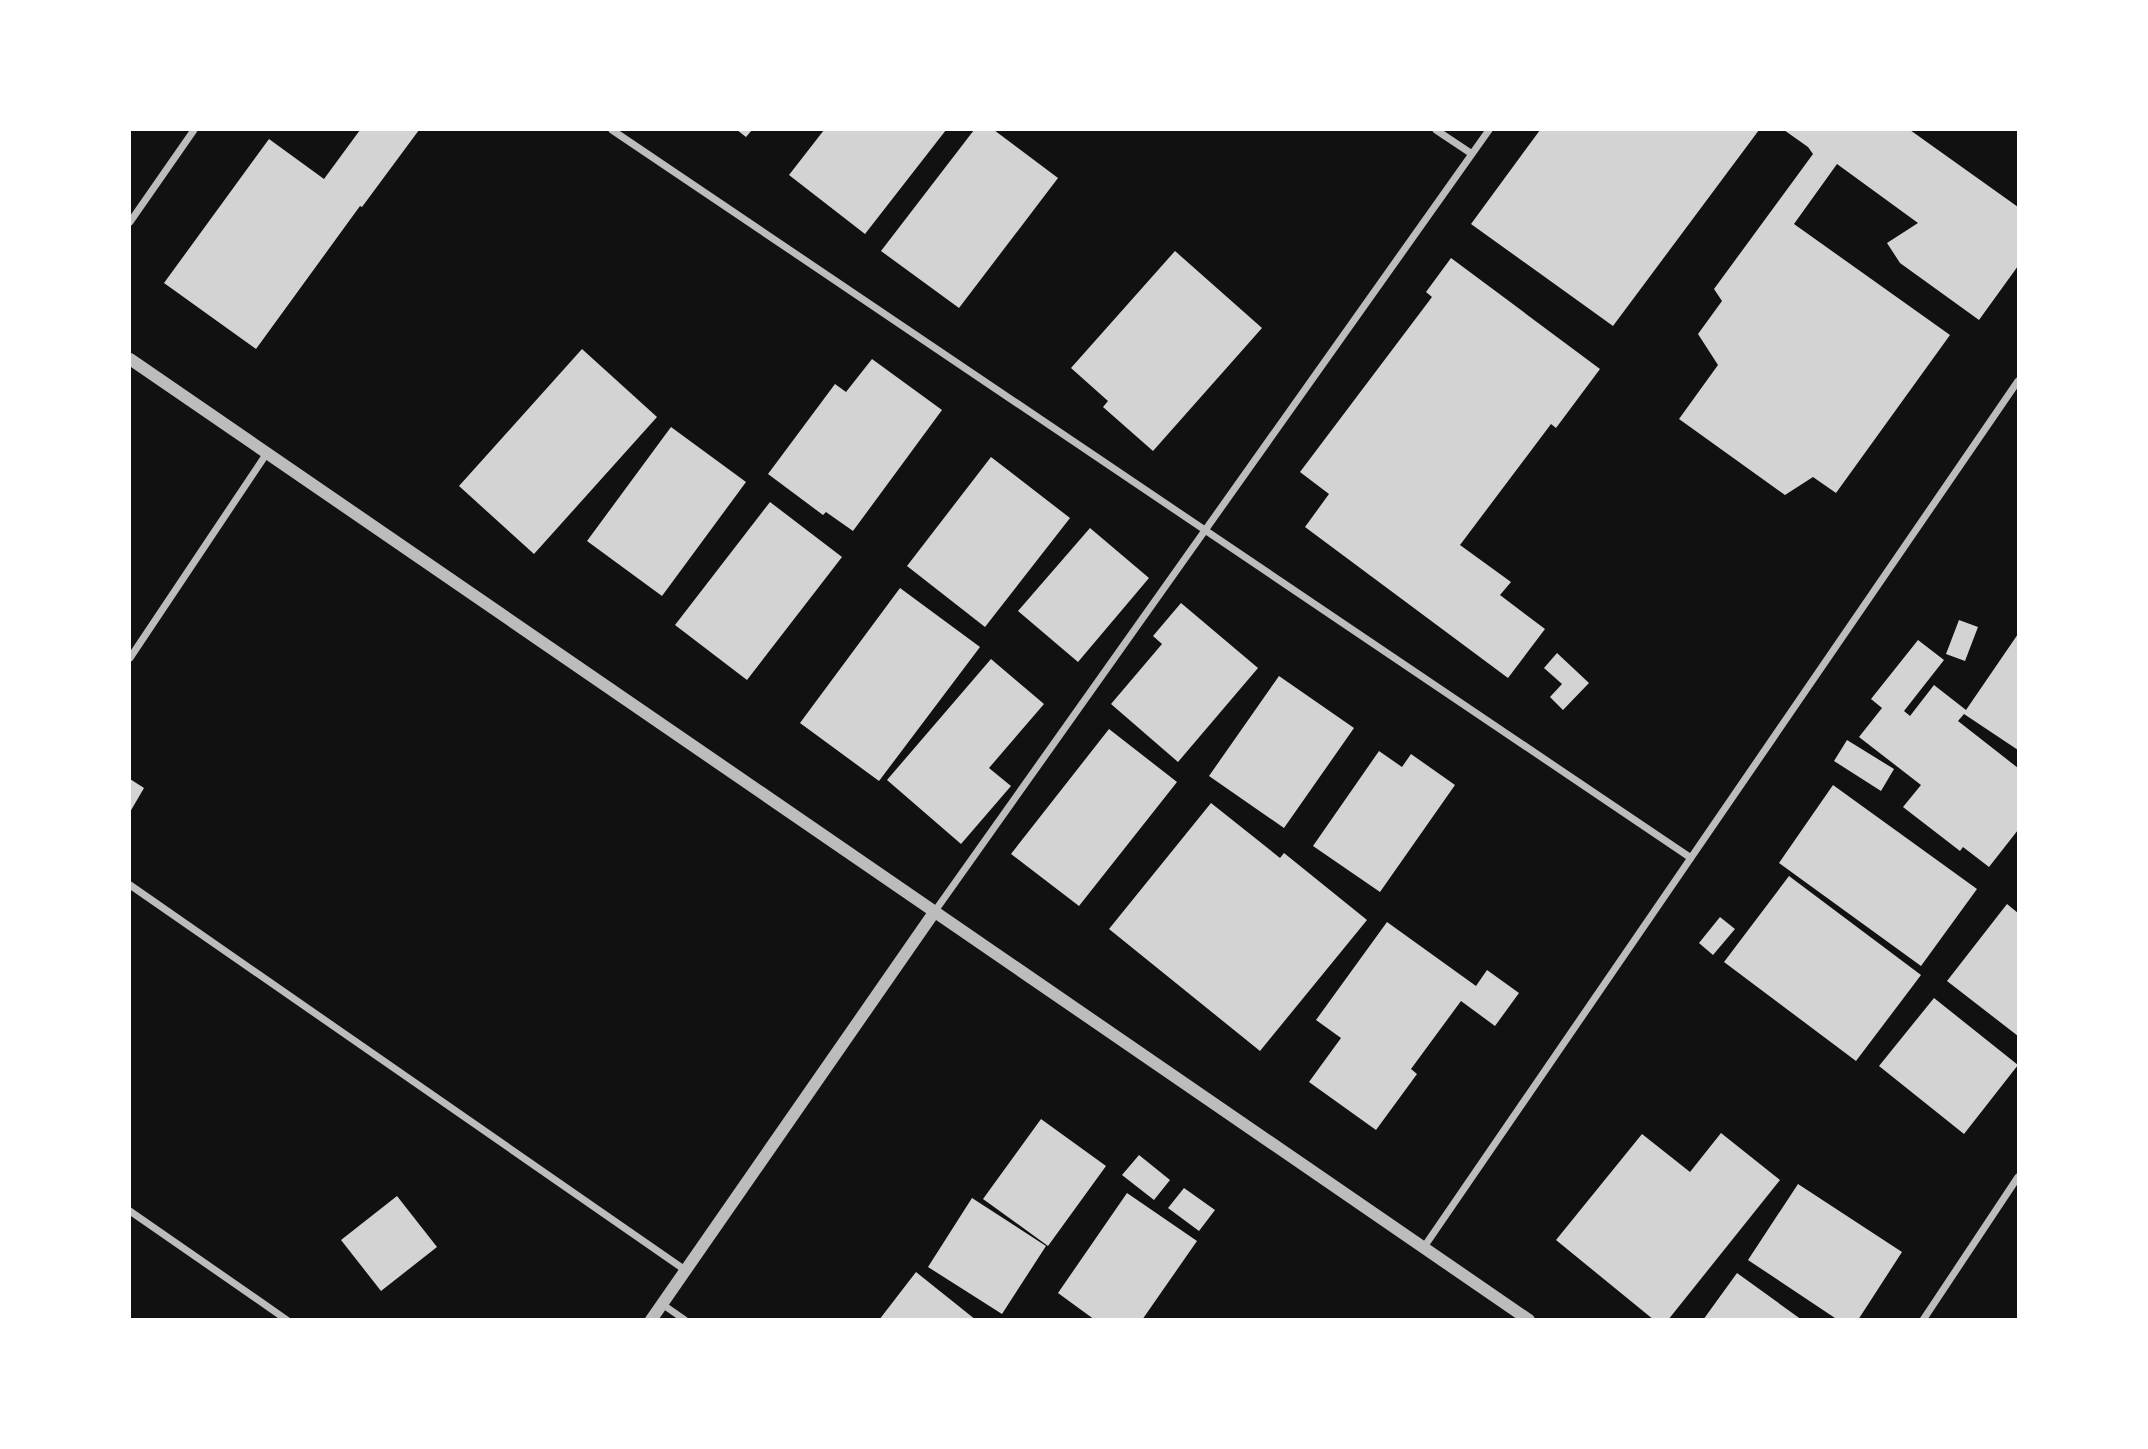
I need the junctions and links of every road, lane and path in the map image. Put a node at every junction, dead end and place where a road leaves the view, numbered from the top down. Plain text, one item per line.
1 (194, 130) edge
2 (612, 130) edge
3 (1436, 130) edge
4 (1489, 130) edge
5 (1472, 154) junction
6 (130, 222) edge
7 (130, 359) edge
8 (2018, 381) edge
9 (267, 453) junction
10 (1206, 530) junction
11 (130, 658) edge
12 (1691, 858) junction
13 (130, 885) edge
14 (935, 911) junction
15 (2018, 1177) edge
16 (130, 1211) edge
17 (1424, 1247) junction
18 (685, 1270) junction
19 (662, 1304) junction
20 (287, 1320) edge
21 (651, 1320) edge
22 (685, 1320) edge
23 (1529, 1320) edge
24 (1923, 1320) edge

1 - 6 street
2 - 10 street
3 - 5 street
4 - 5 street
5 - 10 street
7 - 9 street
8 - 12 street
9 - 11 street
9 - 14 street
10 - 12 street
10 - 14 street
12 - 17 street
13 - 18 street
14 - 17 street
14 - 18 street
15 - 24 street
16 - 20 street
17 - 23 street
18 - 19 street
19 - 21 street
19 - 22 street

